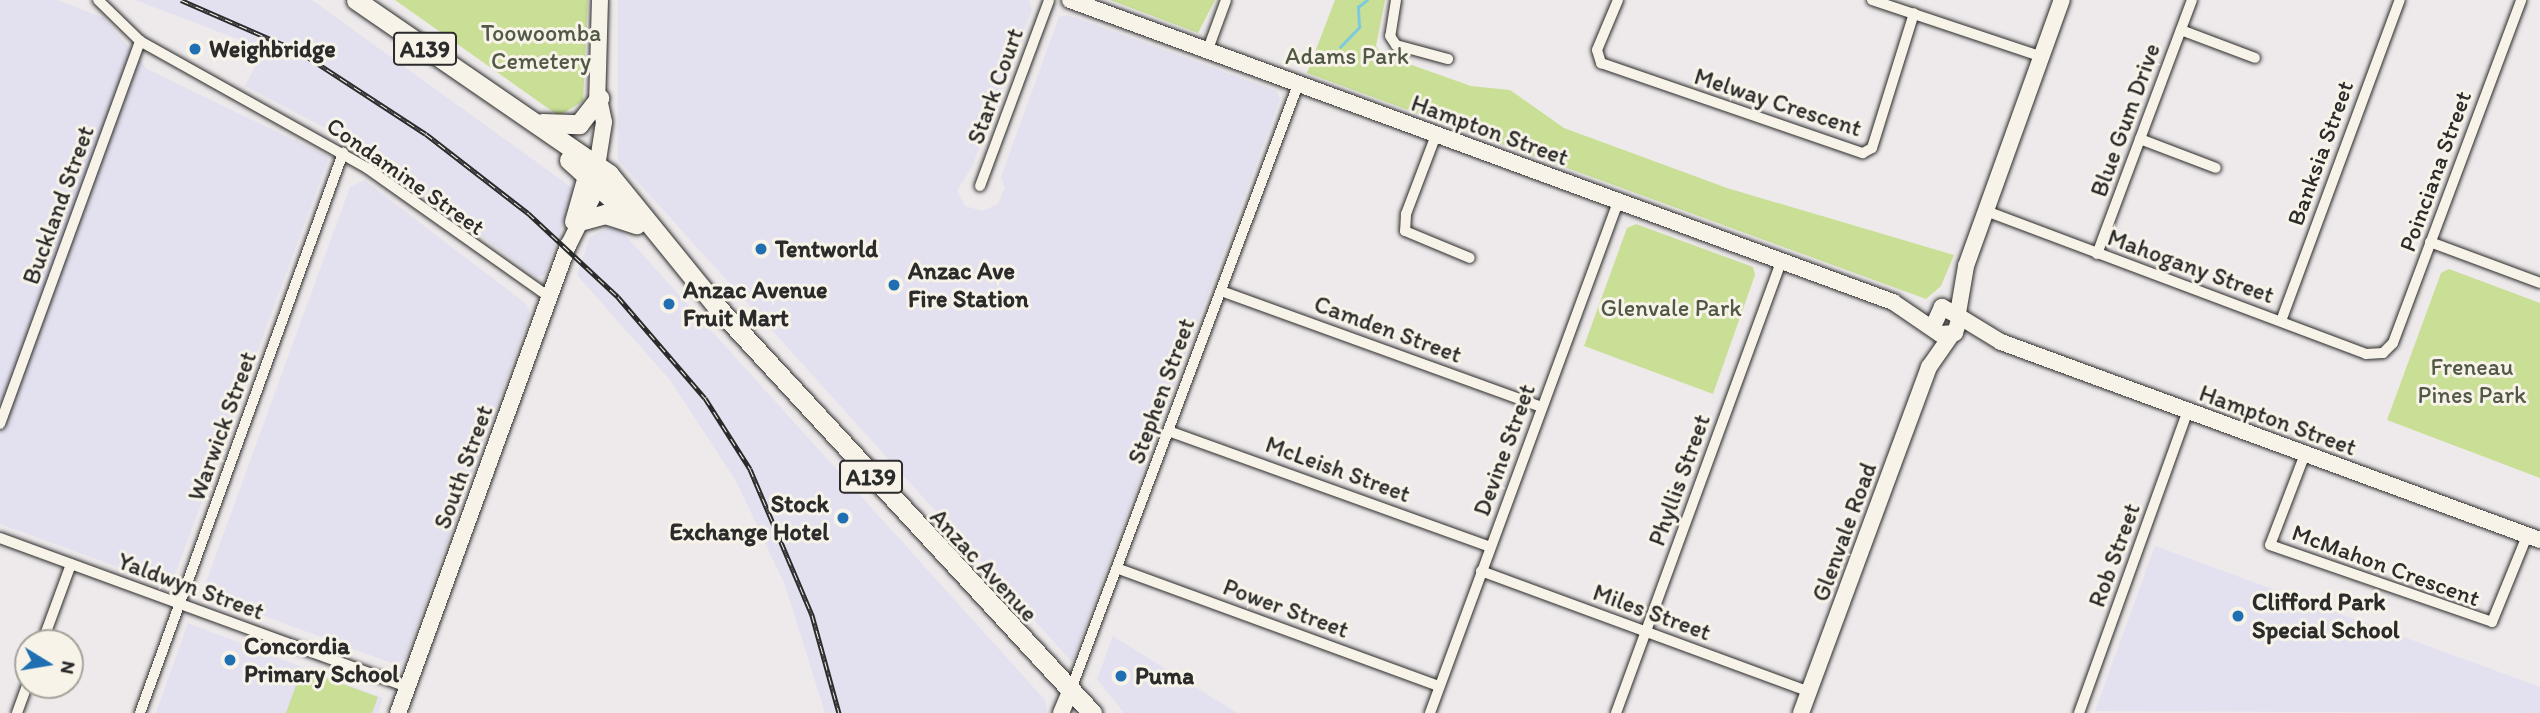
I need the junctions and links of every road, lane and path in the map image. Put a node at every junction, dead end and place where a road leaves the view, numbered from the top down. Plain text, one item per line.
1 (99, 0) edge
2 (356, 0) edge
3 (600, 0) edge
4 (1049, 0) edge
5 (1070, 0) edge
6 (1226, 0) edge
7 (1396, 0) edge
8 (1618, 0) edge
9 (1872, 0) edge
10 (2062, 0) edge
11 (2192, 0) edge
12 (2400, 0) edge
13 (2521, 0) edge
14 (1914, 13) junction
15 (2181, 30) junction
16 (140, 41) junction
17 (1208, 49) junction
18 (2042, 57) junction
19 (2256, 58) dead end
20 (1448, 60) dead end
21 (1299, 82) junction
22 (493, 98) junction
23 (599, 98) junction
24 (538, 122) junction
25 (1436, 135) junction
26 (2140, 139) junction
27 (343, 153) junction
28 (2216, 168) dead end
29 (594, 170) junction
30 (980, 186) dead end
31 (1618, 202) junction
32 (1986, 211) junction
33 (636, 224) junction
34 (578, 228) junction
35 (2430, 242) junction
36 (2097, 254) junction
37 (1471, 258) dead end
38 (675, 259) junction
39 (1781, 262) junction
40 (1966, 266) junction
41 (2539, 280) edge
42 (1221, 291) junction
43 (549, 297) junction
44 (1894, 303) junction
45 (1941, 308) junction
46 (2281, 321) junction
47 (1956, 324) junction
48 (1933, 328) junction
49 (2383, 353) joint
50 (1929, 367) junction
51 (1542, 407) junction
52 (2188, 411) junction
53 (0, 424) edge
54 (1171, 432) junction
55 (2305, 454) junction
56 (0, 538) edge
57 (2534, 538) edge
58 (1490, 547) junction
59 (71, 564) junction
60 (1119, 569) junction
61 (1482, 571) junction
62 (180, 604) junction
63 (47, 629) edge
64 (1645, 633) junction
65 (1440, 686) junction
66 (407, 687) junction
67 (1070, 692) junction
68 (1809, 692) junction
69 (140, 713) edge
70 (398, 713) edge
71 (1061, 713) edge
72 (1092, 713) edge
73 (1430, 713) edge
74 (1616, 713) edge
75 (1801, 713) edge
76 (2078, 713) edge

1 - 16 street, Condamine Street
2 - 22 highway, Anzac Avenue / A139
3 - 23 street, South Street
4 - 30 street, Stark Court
5 - 17 street, Hampton Street
6 - 17 street
7 - 20 street
8 - 14 street, Melway Crescent
9 - 14 street
10 - 18 street, Glenvale Road
11 - 15 street, Blue Gum Drive
12 - 46 street, Banksia Street
13 - 35 street, Poinciana Street
14 - 18 street
15 - 19 street
15 - 26 street, Blue Gum Drive
16 - 27 street, Condamine Street
16 - 53 street, Buckland Street
17 - 21 street, Hampton Street
18 - 32 street, Glenvale Road
21 - 25 street, Hampton Street
21 - 42 street, Stephen Street
22 - 24 highway, Anzac Avenue / A139
22 - 29 highway, Anzac Avenue / A139
23 - 24 highway
23 - 29 street, South Street
24 - 29 highway, Anzac Avenue / A139
25 - 31 street, Hampton Street
25 - 37 street
26 - 28 street
26 - 36 street, Blue Gum Drive
27 - 43 street, Condamine Street
27 - 62 street, Warwick Street
29 - 33 highway, Anzac Avenue / A139
29 - 34 street, South Street
29 - 38 highway, Anzac Avenue / A139
31 - 39 street, Hampton Street
31 - 51 street, Devine Street
32 - 36 street, Mahogany Street
32 - 40 street, Glenvale Road
33 - 34 highway
33 - 38 highway, Anzac Avenue / A139
34 - 43 street, South Street
35 - 41 street
35 - 49 street, Poinciana Street
36 - 46 street, Mahogany Street
38 - 67 highway, Anzac Avenue / A139
39 - 44 street, Hampton Street
39 - 64 street, Phyllis Street
40 - 45 street, Glenvale Road
40 - 47 street, Glenvale Road
42 - 51 street, Camden Street
42 - 54 street, Stephen Street
43 - 66 street, South Street
44 - 45 street, Hampton Street
44 - 48 street, Hampton Street
45 - 47 street, Hampton Street
45 - 48 street, Glenvale Road
46 - 49 street, Mahogany Street
47 - 48 street, Hampton Street
47 - 50 street, Glenvale Road
47 - 52 street, Hampton Street
48 - 50 street, Glenvale Road
50 - 68 street, Glenvale Road
51 - 58 street, Devine Street
52 - 55 street, Hampton Street
52 - 76 street, Rob Street
54 - 58 street, McLeish Street
54 - 60 street, Stephen Street
55 - 57 street, Hampton Street
55 - 57 street, McMahon Crescent
56 - 59 street, Yaldwyn Street
58 - 61 street, Devine Street
59 - 62 street, Yaldwyn Street
59 - 63 street
60 - 65 street, Power Street
60 - 67 street, Stephen Street
61 - 64 street, Miles Street
61 - 65 street, Devine Street
62 - 66 street, Yaldwyn Street
62 - 69 street, Warwick Street
64 - 68 street, Miles Street
64 - 74 street, Phyllis Street
65 - 73 street, Devine Street
66 - 70 street, South Street
67 - 71 street, Stephen Street
67 - 72 highway, Anzac Avenue / A139
68 - 75 street, Glenvale Road

